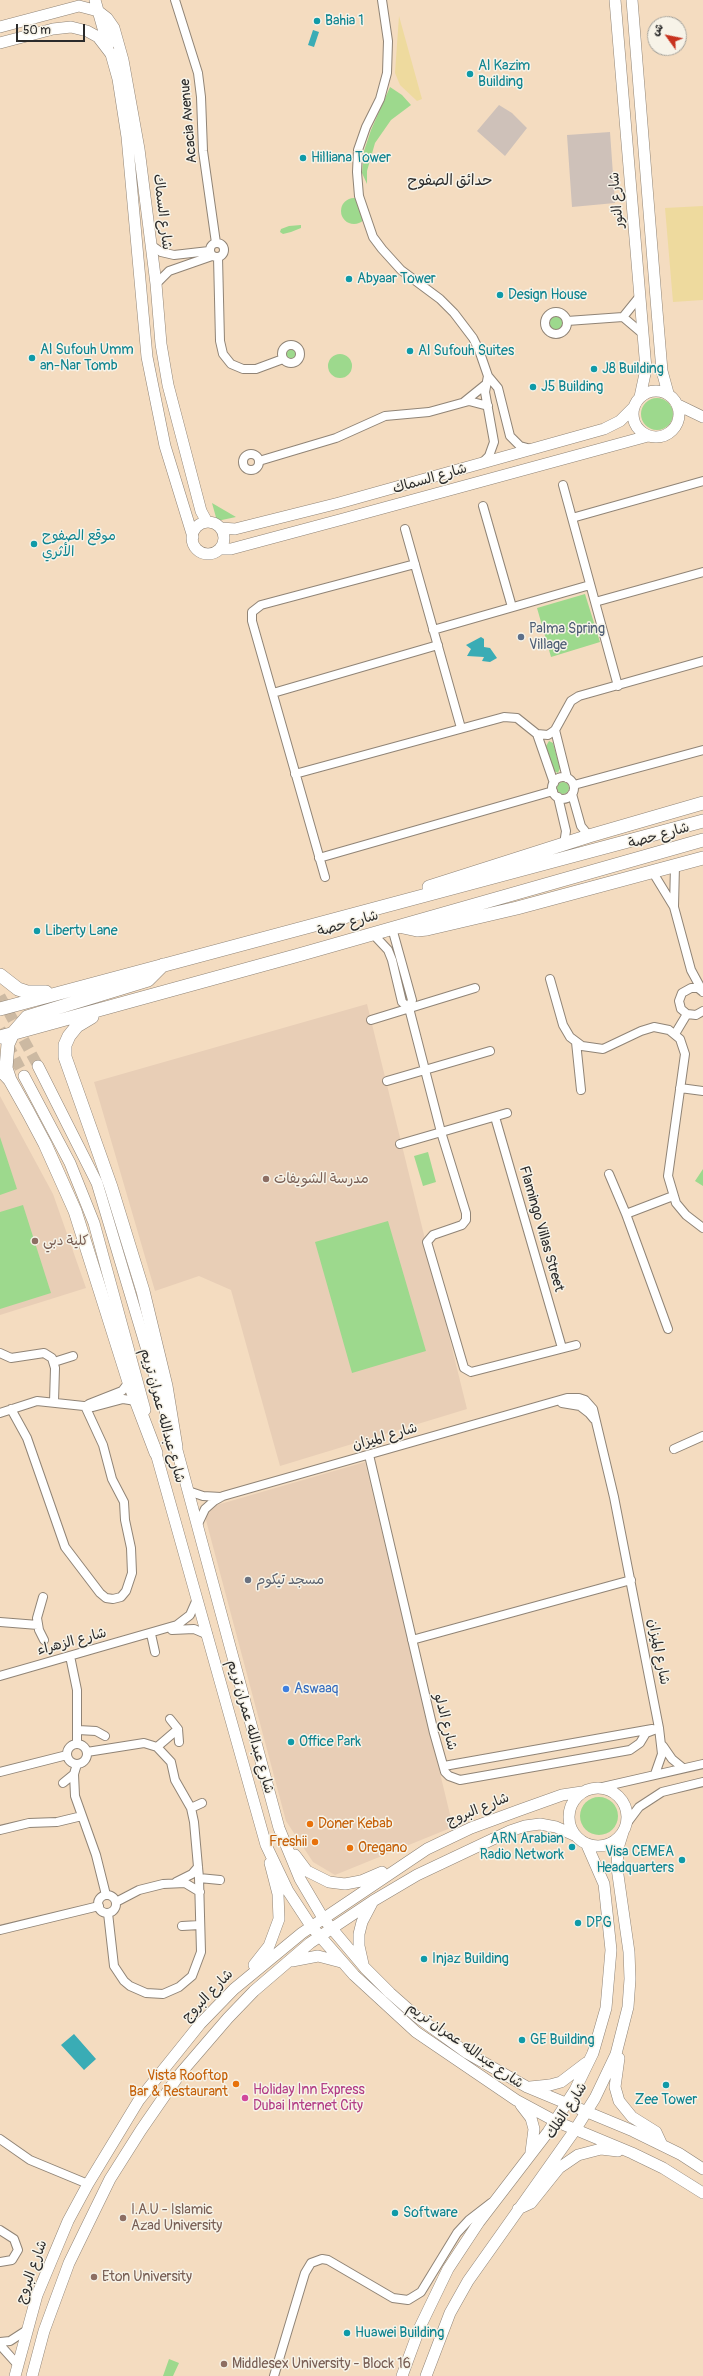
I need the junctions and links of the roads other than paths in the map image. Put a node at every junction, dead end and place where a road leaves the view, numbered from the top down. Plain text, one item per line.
1 (78, 0) edge
2 (175, 0) edge
3 (382, 0) edge
4 (615, 0) edge
5 (632, 0) edge
6 (97, 5) edge
7 (66, 9) junction
8 (0, 27) edge
9 (0, 43) edge
10 (619, 43) junction
11 (111, 54) junction
12 (639, 86) junction
13 (216, 243) junction
14 (151, 244) junction
15 (213, 254) junction
16 (156, 284) junction
17 (640, 296) junction
18 (623, 317) junction
19 (567, 321) dead end
20 (643, 334) junction
21 (283, 359) dead end
22 (488, 376) junction
23 (485, 385) junction
24 (668, 393) junction
25 (640, 397) junction
26 (464, 402) junction
27 (678, 405) junction
28 (488, 406) junction
29 (634, 408) junction
30 (703, 417) edge
31 (648, 436) junction
32 (533, 449) junction
33 (259, 461) dead end
34 (478, 465) junction
35 (703, 481) edge
36 (564, 485) dead end
37 (339, 503) junction
38 (483, 506) dead end
39 (572, 518) junction
40 (342, 519) junction
41 (207, 522) junction
42 (221, 528) junction
43 (405, 529) dead end
44 (193, 537) junction
45 (220, 549) junction
46 (415, 564) junction
47 (703, 572) edge
48 (590, 585) junction
49 (595, 602) junction
50 (512, 607) junction
51 (433, 630) junction
52 (438, 645) junction
53 (703, 662) edge
54 (618, 686) junction
55 (273, 693) junction
56 (460, 728) junction
57 (555, 730) junction
58 (537, 734) junction
59 (703, 750) edge
60 (295, 774) junction
61 (568, 778) junction
62 (574, 785) junction
63 (555, 790) junction
64 (572, 794) junction
65 (703, 803) edge
66 (703, 821) edge
67 (589, 836) junction
68 (703, 840) edge
69 (564, 844) junction
70 (319, 858) junction
71 (703, 858) edge
72 (675, 865) junction
73 (652, 871) junction
74 (325, 877) dead end
75 (392, 905) junction
76 (674, 907) junction
77 (396, 927) junction
78 (373, 934) junction
79 (396, 959) junction
80 (163, 964) junction
81 (692, 970) junction
82 (0, 975) edge
83 (550, 979) dead end
84 (475, 988) dead end
85 (69, 990) junction
86 (684, 991) junction
87 (703, 992) edge
88 (112, 1007) junction
89 (409, 1008) junction
90 (0, 1009) edge
91 (703, 1011) edge
92 (687, 1014) junction
93 (370, 1020) dead end
94 (13, 1033) junction
95 (675, 1034) junction
96 (0, 1037) edge
97 (576, 1042) junction
98 (490, 1051) dead end
99 (38, 1066) tunnel mouth
100 (0, 1069) edge
101 (425, 1070) junction
102 (24, 1076) tunnel mouth
103 (10, 1080) junction
104 (387, 1081) dead end
105 (680, 1088) junction
106 (581, 1090) dead end
107 (703, 1091) edge
108 (507, 1113) dead end
109 (496, 1116) junction
110 (441, 1132) junction
111 (400, 1144) dead end
112 (609, 1174) dead end
113 (673, 1196) junction
114 (626, 1214) junction
115 (703, 1228) edge
116 (668, 1329) dead end
117 (576, 1345) dead end
118 (562, 1348) junction
119 (0, 1353) edge
120 (73, 1356) dead end
121 (54, 1362) junction
122 (129, 1382) junction
123 (136, 1401) junction
124 (54, 1402) junction
125 (86, 1406) junction
126 (11, 1409) junction
127 (0, 1413) edge
128 (703, 1436) edge
129 (176, 1447) junction
130 (674, 1449) dead end
131 (156, 1452) junction
132 (369, 1455) junction
133 (188, 1491) junction
134 (223, 1496) junction
135 (196, 1526) junction
136 (631, 1580) junction
137 (43, 1597) dead end
138 (197, 1599) junction
139 (0, 1622) edge
140 (38, 1625) junction
141 (151, 1634) junction
142 (208, 1634) junction
143 (44, 1640) dead end
144 (412, 1640) junction
145 (155, 1652) dead end
146 (70, 1656) junction
147 (0, 1676) edge
148 (170, 1719) dead end
149 (178, 1728) junction
150 (656, 1728) junction
151 (78, 1730) junction
152 (105, 1736) dead end
153 (179, 1742) dead end
154 (77, 1744) junction
155 (662, 1746) junction
156 (157, 1747) junction
157 (87, 1752) junction
158 (67, 1755) junction
159 (77, 1764) junction
160 (703, 1764) edge
161 (444, 1766) junction
162 (683, 1768) junction
163 (0, 1772) edge
164 (74, 1774) junction
165 (655, 1774) junction
166 (703, 1782) edge
167 (63, 1783) dead end
168 (598, 1788) junction
169 (582, 1792) junction
170 (202, 1803) dead end
171 (191, 1808) junction
172 (82, 1816) junction
173 (279, 1828) junction
174 (625, 1828) junction
175 (0, 1830) edge
176 (574, 1835) junction
177 (266, 1844) junction
178 (587, 1845) junction
179 (407, 1861) junction
180 (198, 1867) junction
181 (199, 1878) junction
182 (220, 1880) dead end
183 (176, 1882) junction
184 (200, 1892) junction
185 (106, 1895) junction
186 (373, 1901) junction
187 (116, 1902) junction
188 (98, 1906) junction
189 (108, 1912) junction
190 (323, 1918) junction
191 (200, 1925) junction
192 (182, 1926) dead end
193 (311, 1926) junction
194 (331, 1928) junction
195 (0, 1930) edge
196 (319, 1936) junction
197 (342, 1962) junction
198 (282, 1966) junction
199 (365, 1968) junction
200 (234, 1989) junction
201 (623, 2030) junction
202 (593, 2053) junction
203 (527, 2087) junction
204 (516, 2100) junction
205 (567, 2103) junction
206 (586, 2112) junction
207 (555, 2121) junction
208 (575, 2130) junction
209 (0, 2139) edge
210 (662, 2145) junction
211 (632, 2153) junction
212 (528, 2160) junction
213 (703, 2169) edge
214 (88, 2184) junction
215 (703, 2193) edge
216 (497, 2200) junction
217 (518, 2209) junction
218 (0, 2230) edge
219 (0, 2262) edge
220 (28, 2330) junction
221 (0, 2342) edge
222 (0, 2345) edge
223 (17, 2371) edge
224 (32, 2376) edge
225 (274, 2376) edge
226 (402, 2376) edge
227 (426, 2376) edge

1 - 7 street
2 - 13 street, Acacia Avenue
3 - 22 street
4 - 10 street, شارع النور
5 - 12 street
6 - 7 street
6 - 11 street
6 - 14 street, شارع السماك
7 - 8 street
9 - 11 street, شارع السماك
10 - 12 street
10 - 17 street, شارع النور
11 - 44 street, شارع السماك
12 - 24 street
13 - 15 street
13 - 15 street, Acacia Avenue
14 - 15 street
14 - 16 street, شارع السماك
15 - 16 street
15 - 21 street
16 - 41 street, شارع السماك
17 - 18 street
17 - 20 street, شارع النور
18 - 19 street
18 - 20 street
20 - 25 street, شارع النور
22 - 23 street
22 - 32 street
23 - 26 street
23 - 28 street
24 - 25 street
24 - 27 street
25 - 29 street
26 - 28 street
26 - 33 street
27 - 30 street
27 - 31 street
28 - 34 street
29 - 31 street
29 - 32 street, شارع السماك
31 - 40 street, شارع السماك
32 - 34 street, شارع السماك
34 - 37 street, شارع السماك
35 - 39 street
36 - 39 street
37 - 40 street
37 - 42 street, شارع السماك
38 - 50 street
39 - 48 street
40 - 45 street, شارع السماك
41 - 42 street, شارع السماك
41 - 44 street
42 - 45 street
43 - 46 street
44 - 45 street, شارع السماك
46 - 51 street
46 - 55 street
47 - 49 street
48 - 49 street
48 - 50 street
49 - 54 street
50 - 51 street
51 - 52 street
52 - 55 street
52 - 56 street
53 - 54 street
54 - 57 street
55 - 60 street
56 - 58 street
56 - 60 street
57 - 58 street
57 - 61 street
58 - 63 street
59 - 62 street
60 - 70 street
61 - 62 street
61 - 63 street
62 - 64 street
63 - 64 street
63 - 69 street
63 - 70 street
64 - 67 street
65 - 67 main road
66 - 75 main road, شارع حصة
67 - 69 main road
68 - 77 main road, شارع حصة
69 - 75 main road
70 - 74 street
71 - 72 main road
72 - 73 main road
72 - 76 street
73 - 76 street
73 - 77 main road
75 - 80 main road, شارع حصة
76 - 81 street
77 - 78 main road, شارع حصة
77 - 79 street
78 - 79 street
78 - 88 main road, شارع حصة
79 - 89 street
80 - 85 main road, شارع حصة
80 - 94 main road
81 - 86 street
81 - 87 street
82 - 85 main road
83 - 97 street
84 - 89 street
85 - 90 main road, شارع حصة
86 - 87 street
86 - 92 street
88 - 94 main road, شارع حصة
88 - 129 main road
89 - 93 street
89 - 101 street
91 - 92 street
92 - 95 street
94 - 96 main road, شارع حصة
94 - 103 main road
95 - 97 street
95 - 105 street
97 - 106 street
98 - 101 street
99 - 129 street, شارع عبدالله عمران تريم
100 - 103 main road
101 - 104 street
101 - 110 street
102 - 131 street, شارع عبدالله عمران تريم
103 - 122 main road
105 - 107 street
105 - 113 street
108 - 109 street
109 - 110 street
109 - 118 street, Flamingo Villas Street
110 - 111 street
110 - 118 street
112 - 114 street
113 - 114 street
113 - 115 street
114 - 116 street
117 - 118 street
119 - 121 street
120 - 121 street
121 - 124 street
122 - 123 main road
122 - 125 street
123 - 125 street
123 - 131 main road
124 - 125 street
124 - 126 street
125 - 126 street
126 - 127 street
128 - 130 street
129 - 133 street, شارع عبدالله عمران تريم
131 - 138 street, شارع عبدالله عمران تريم
132 - 134 street, شارع الميزان
132 - 136 street, شارع الميزان
132 - 144 street, شارع الدلو
133 - 134 street, شارع الميزان
133 - 135 street, شارع عبدالله عمران تريم
134 - 135 street, شارع الميزان
135 - 173 street, شارع عبدالله عمران تريم
136 - 144 street
136 - 150 street, شارع الميزان
137 - 140 street
138 - 141 street, شارع الزهراء
138 - 142 street, شارع عبدالله عمران تريم
139 - 140 street
140 - 143 street
141 - 142 street, شارع الزهراء
141 - 145 street
141 - 146 street, شارع الزهراء
142 - 177 street, شارع عبدالله عمران تريم
144 - 161 street, شارع الدلو
146 - 147 street, شارع الزهراء
146 - 151 street
148 - 149 street
149 - 153 street
149 - 156 street
150 - 155 street, شارع الميزان
150 - 161 street
150 - 161 street, شارع الدلو
151 - 152 street
151 - 154 street
154 - 157 street
154 - 158 street
155 - 162 street
155 - 165 street, شارع الميزان
156 - 157 street
156 - 171 street
157 - 159 street
158 - 159 street
158 - 163 street
159 - 164 street
160 - 162 street
162 - 165 street
164 - 167 street
164 - 172 street
165 - 168 street
166 - 174 street
168 - 169 street
168 - 174 street
169 - 176 street
169 - 179 street, شارع البروج
170 - 171 street
171 - 180 street
172 - 175 street
172 - 185 street
173 - 179 street
173 - 190 street, شارع عبدالله عمران تريم
174 - 178 street
174 - 201 street, شارع الفلك
176 - 178 street
176 - 186 street, شارع البروج
177 - 193 street, شارع عبدالله عمران تريم
177 - 200 street
178 - 202 street, شارع الفلك
179 - 190 street, شارع البروج
180 - 181 street
180 - 183 street
181 - 182 street
181 - 184 street
183 - 184 street
183 - 187 street
184 - 191 street
185 - 187 street
185 - 188 street
186 - 194 street, شارع البروج
186 - 199 street
187 - 189 street
188 - 189 street
188 - 195 street
189 - 191 street
190 - 193 street, شارع البروج
190 - 194 street, شارع عبدالله عمران تريم
191 - 192 street
193 - 196 street, شارع عبدالله عمران تريم
193 - 200 street, شارع البروج
194 - 196 street, شارع البروج
194 - 199 street, شارع عبدالله عمران تريم
196 - 197 street, شارع عبدالله عمران تريم
196 - 198 street, شارع البروج
197 - 198 street
197 - 204 street, شارع عبدالله عمران تريم
198 - 224 street, شارع البروج
199 - 203 street, شارع عبدالله عمران تريم
200 - 214 street, شارع البروج
201 - 206 street, شارع الفلك
201 - 210 street
202 - 203 street
202 - 205 street, شارع الفلك
203 - 205 street, شارع عبدالله عمران تريم
204 - 207 street, شارع عبدالله عمران تريم
204 - 212 street
205 - 206 street, شارع عبدالله عمران تريم
205 - 207 street, شارع الفلك
206 - 208 street, شارع الفلك
206 - 210 street, شارع عبدالله عمران تريم
207 - 208 street, شارع عبدالله عمران تريم
207 - 212 street, شارع الفلك
208 - 211 street, شارع عبدالله عمران تريم
208 - 217 street, شارع الفلك
209 - 214 street
210 - 213 street, شارع عبدالله عمران تريم
211 - 215 street, شارع عبدالله عمران تريم
211 - 217 street
212 - 216 street, شارع الفلك
214 - 220 street, شارع البروج
216 - 225 street
216 - 226 street, شارع الفلك
217 - 227 street, شارع الفلك
218 - 219 street
220 - 221 street
220 - 223 street, شارع البروج
222 - 223 street

